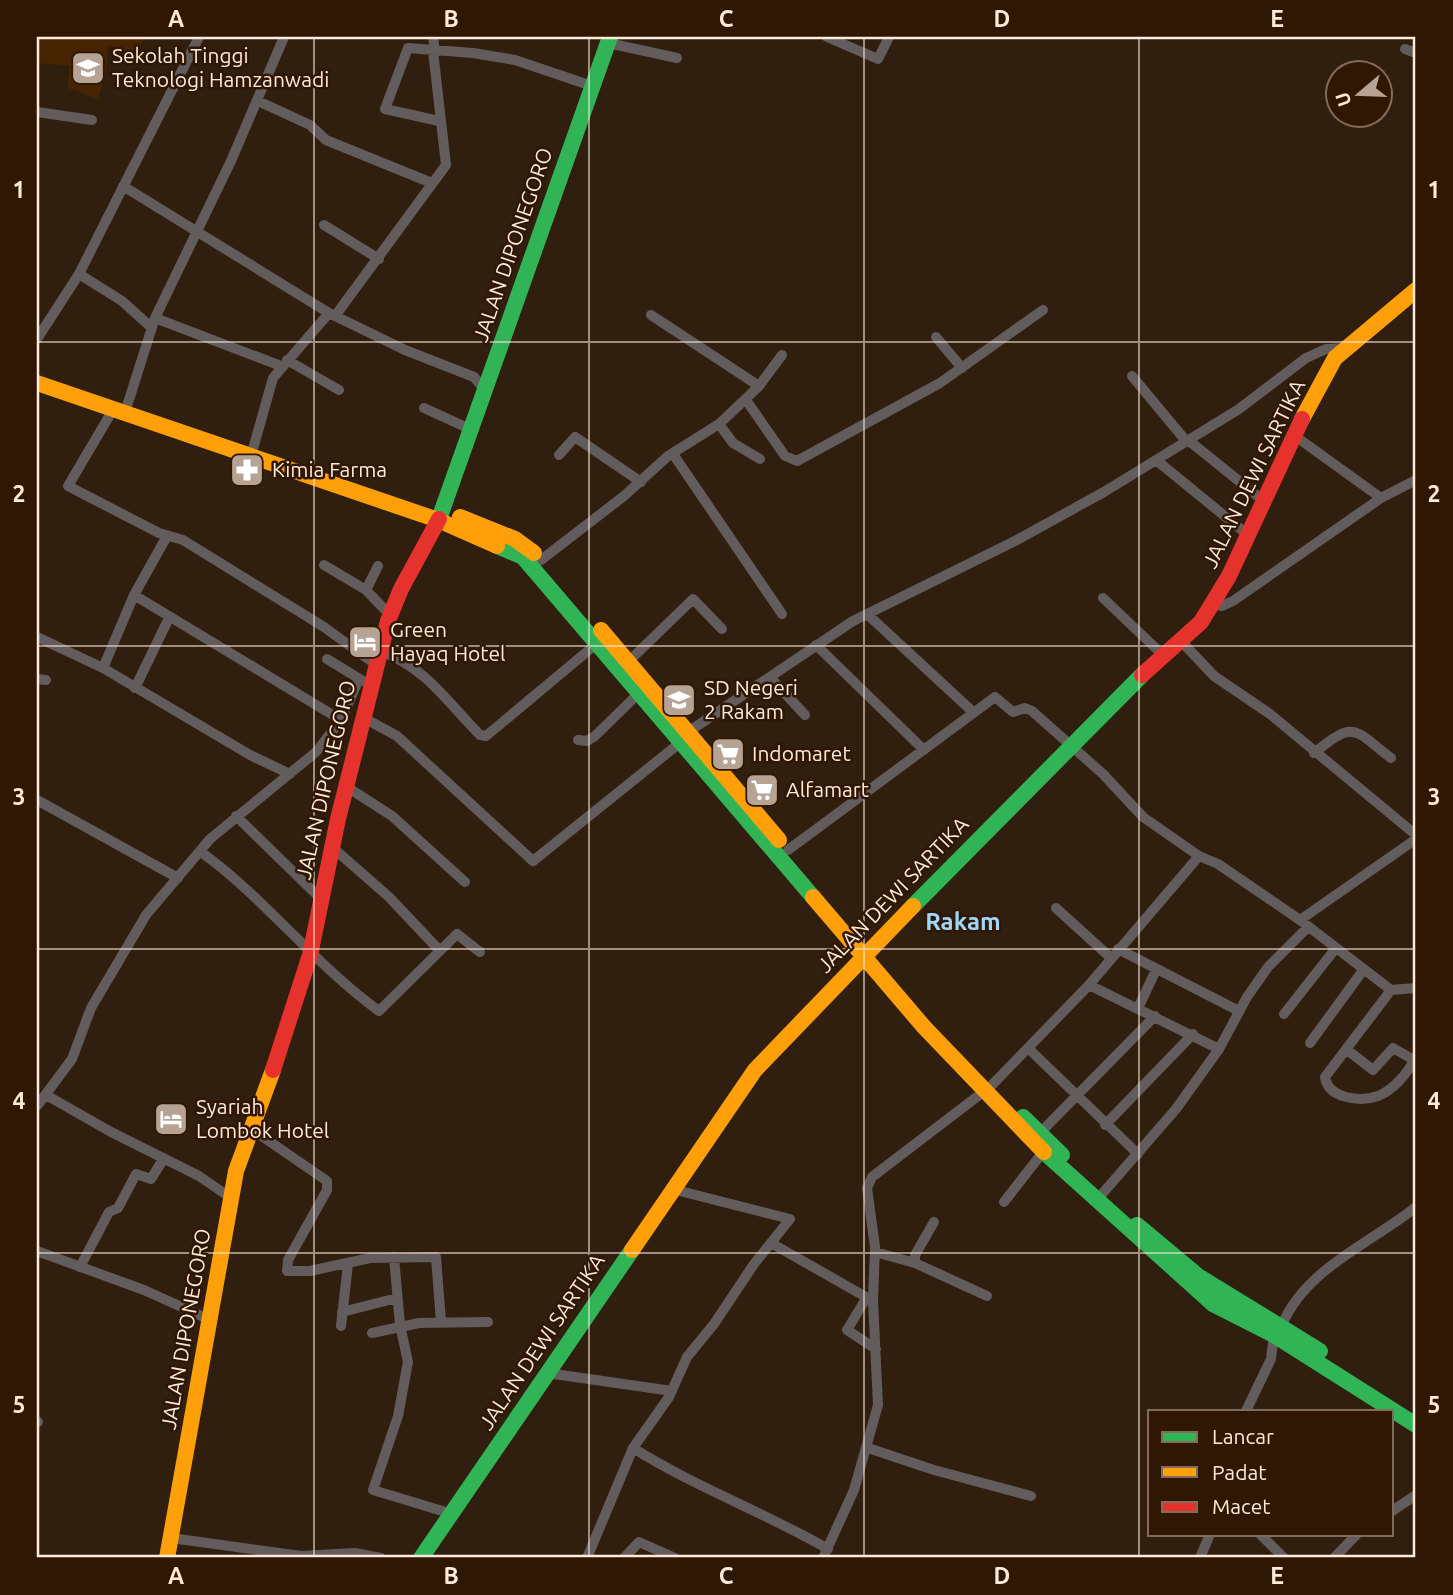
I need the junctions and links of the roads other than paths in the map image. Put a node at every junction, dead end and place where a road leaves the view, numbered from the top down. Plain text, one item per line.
1 (200, 37) edge
2 (284, 37) edge
3 (433, 37) edge
4 (827, 37) edge
5 (889, 37) edge
6 (609, 40) edge
7 (409, 42) edge
8 (1405, 49) dead end
9 (434, 51) junction
10 (1416, 53) edge
11 (677, 58) dead end
12 (592, 86) junction
13 (258, 101) junction
14 (37, 112) edge
15 (92, 120) dead end
16 (439, 121) junction
17 (432, 183) junction
18 (123, 186) junction
19 (324, 225) dead end
20 (198, 231) junction
21 (379, 259) junction
22 (79, 274) junction
23 (1416, 290) edge
24 (1043, 310) dead end
25 (332, 315) junction
26 (651, 315) dead end
27 (154, 323) junction
28 (936, 337) dead end
29 (37, 339) edge
30 (1345, 348) junction
31 (782, 355) dead end
32 (284, 363) junction
33 (962, 368) junction
34 (1132, 376) dead end
35 (37, 377) edge
36 (37, 383) edge
37 (759, 386) junction
38 (339, 390) dead end
39 (485, 390) junction
40 (746, 400) junction
41 (121, 407) junction
42 (424, 408) dead end
43 (719, 424) junction
44 (470, 429) junction
45 (1295, 436) junction
46 (1187, 440) junction
47 (253, 449) junction
48 (673, 454) junction
49 (559, 455) dead end
50 (760, 459) dead end
51 (1156, 460) junction
52 (1416, 480) edge
53 (641, 482) junction
54 (1381, 498) junction
55 (1265, 502) junction
56 (441, 516) junction
57 (1248, 535) junction
58 (167, 536) junction
59 (541, 560) junction
60 (324, 565) dead end
61 (378, 566) dead end
62 (366, 590) junction
63 (134, 595) junction
64 (1103, 598) dead end
65 (1213, 604) junction
66 (782, 614) dead end
67 (867, 614) junction
68 (390, 615) junction
69 (170, 618) junction
70 (722, 629) dead end
71 (37, 637) edge
72 (602, 640) junction
73 (1181, 641) junction
74 (816, 645) junction
75 (1164, 656) junction
76 (377, 657) junction
77 (327, 659) dead end
78 (628, 662) junction
79 (103, 668) junction
80 (770, 677) junction
81 (364, 686) junction
82 (135, 688) junction
83 (639, 693) junction
84 (973, 712) junction
85 (804, 715) dead end
86 (364, 718) junction
87 (341, 720) junction
88 (684, 737) junction
89 (578, 740) dead end
90 (1070, 747) junction
91 (924, 750) junction
92 (1314, 753) junction
93 (1391, 758) dead end
94 (290, 774) junction
95 (347, 787) junction
96 (37, 800) edge
97 (236, 816) junction
98 (1415, 840) edge
99 (332, 847) junction
100 (780, 847) junction
101 (201, 852) junction
102 (1199, 856) junction
103 (178, 878) junction
104 (465, 882) dead end
105 (320, 898) junction
106 (1055, 908) dead end
107 (1304, 923) junction
108 (1336, 948) junction
109 (440, 951) junction
110 (480, 952) dead end
111 (867, 953) junction
112 (1115, 953) junction
113 (310, 955) junction
114 (1364, 969) junction
115 (1156, 970) junction
116 (1089, 985) junction
117 (1416, 988) edge
118 (1391, 990) junction
119 (1138, 1008) junction
120 (1239, 1011) junction
121 (1284, 1014) dead end
122 (1155, 1016) junction
123 (1193, 1034) junction
124 (1310, 1044) dead end
125 (1029, 1049) junction
126 (1219, 1049) junction
127 (1346, 1049) junction
128 (988, 1089) junction
129 (46, 1095) junction
130 (1074, 1095) junction
131 (37, 1107) edge
132 (1105, 1125) junction
133 (250, 1128) junction
134 (1038, 1142) junction
135 (1138, 1154) junction
136 (164, 1158) junction
137 (673, 1189) junction
138 (1102, 1195) junction
139 (231, 1198) junction
140 (1004, 1202) dead end
141 (1416, 1207) edge
142 (934, 1222) dead end
143 (771, 1243) junction
144 (37, 1251) edge
145 (875, 1252) junction
146 (1163, 1255) junction
147 (394, 1257) junction
148 (915, 1263) junction
149 (348, 1264) junction
150 (80, 1267) junction
151 (987, 1296) dead end
152 (397, 1298) junction
153 (870, 1299) junction
154 (342, 1312) junction
155 (208, 1319) junction
156 (441, 1322) junction
157 (488, 1322) dead end
158 (400, 1325) junction
159 (341, 1326) dead end
160 (1278, 1330) junction
161 (372, 1333) dead end
162 (876, 1349) junction
163 (547, 1373) junction
164 (672, 1391) junction
165 (1246, 1410) edge
166 (1416, 1413) edge
167 (1416, 1425) edge
168 (633, 1448) junction
169 (868, 1448) junction
170 (1416, 1495) edge
171 (1031, 1496) dead end
172 (1394, 1510) edge
173 (449, 1513) junction
174 (1209, 1536) edge
175 (1262, 1536) edge
176 (1355, 1536) edge
177 (171, 1538) junction
178 (826, 1554) edge
179 (167, 1558) edge
180 (381, 1558) edge
181 (421, 1558) edge
182 (587, 1558) edge
183 (624, 1558) edge
184 (676, 1558) edge
185 (1199, 1558) edge
186 (1284, 1558) edge
187 (1334, 1558) edge

1 - 18 street
2 - 13 street
3 - 9 street
4 - 5 street
6 - 11 street
6 - 12 street, JALAN DIPONEGORO
7 - 9 street
7 - 16 street
8 - 10 street
9 - 12 street
9 - 16 street
12 - 39 street, JALAN DIPONEGORO
13 - 17 street
13 - 20 street
14 - 15 street
16 - 17 street
17 - 21 street
18 - 20 street
18 - 22 street
19 - 21 street
20 - 25 street
20 - 27 street
21 - 25 street
22 - 27 street
22 - 29 street
23 - 30 street, JALAN DEWI SARTIKA
24 - 33 street
25 - 32 street
25 - 39 street
26 - 37 street
27 - 32 street
27 - 41 street
28 - 33 street
30 - 45 street, JALAN DEWI SARTIKA
30 - 46 street
31 - 37 street
32 - 38 street
32 - 47 street
33 - 40 street
34 - 46 street
35 - 41 street
36 - 41 street
37 - 40 street
39 - 44 street, JALAN DIPONEGORO
40 - 43 street
41 - 47 street
41 - 56 street
41 - 58 street
42 - 44 street
43 - 48 street
43 - 50 street
44 - 56 street, JALAN DIPONEGORO
45 - 54 street
45 - 55 street, JALAN DEWI SARTIKA
46 - 51 street
46 - 55 street
47 - 56 street
48 - 53 street
48 - 66 street
49 - 53 street
51 - 57 street
51 - 67 street
52 - 54 street
53 - 59 street
54 - 65 street
55 - 57 street, JALAN DEWI SARTIKA
56 - 59 street
56 - 68 street, JALAN DIPONEGORO
56 - 72 street
57 - 65 street, JALAN DEWI SARTIKA
58 - 63 street
58 - 76 street
59 - 72 street
60 - 62 street
61 - 62 street
62 - 68 street
63 - 69 street
63 - 79 street
64 - 75 street
65 - 73 street, JALAN DEWI SARTIKA
67 - 74 street
67 - 84 street
68 - 76 street, JALAN DIPONEGORO
69 - 82 street
69 - 87 street
70 - 78 street
71 - 79 street
72 - 76 street
72 - 78 street
72 - 83 street
73 - 75 street, JALAN DEWI SARTIKA
73 - 92 street
74 - 80 street
74 - 91 street
75 - 90 street, JALAN DEWI SARTIKA
76 - 81 street, JALAN DIPONEGORO
77 - 81 street
78 - 88 street
79 - 82 street
80 - 85 street
80 - 88 street
81 - 86 street, JALAN DIPONEGORO
81 - 87 street
82 - 94 street
83 - 88 street
83 - 89 street
84 - 90 street
84 - 91 street
86 - 88 street
86 - 95 street, JALAN DIPONEGORO
87 - 94 street
88 - 100 street
90 - 102 street
90 - 111 street, JALAN DEWI SARTIKA
91 - 100 street
92 - 93 street
92 - 98 street
94 - 97 street
95 - 99 street, JALAN DIPONEGORO
95 - 104 street
96 - 103 street
97 - 101 street
97 - 105 street
98 - 107 street
99 - 105 street, JALAN DIPONEGORO
99 - 109 street
100 - 111 street
101 - 103 street
101 - 113 street
102 - 107 street
102 - 112 street
103 - 129 street
105 - 113 street, JALAN DIPONEGORO
106 - 112 street
107 - 108 street
107 - 120 street
108 - 114 street
108 - 121 street
109 - 110 street
109 - 113 street
111 - 128 street
111 - 137 street, JALAN DEWI SARTIKA
112 - 115 street
112 - 116 street
113 - 133 street, JALAN DIPONEGORO
114 - 118 street
114 - 124 street
115 - 119 street
115 - 120 street
116 - 119 street
116 - 125 street
117 - 118 street
118 - 127 street
119 - 122 street
120 - 126 street
122 - 123 street
122 - 130 street
123 - 126 street
123 - 132 street
125 - 128 street
125 - 130 street
126 - 135 street
127 - 127 street
128 - 134 street
128 - 145 street
129 - 131 street
129 - 136 street
130 - 132 street
130 - 134 street
132 - 135 street
133 - 139 street, JALAN DIPONEGORO
133 - 149 street
134 - 138 street
134 - 140 street
134 - 146 street
135 - 138 street
136 - 139 street
136 - 150 street
137 - 143 street
137 - 163 street, JALAN DEWI SARTIKA
138 - 146 street
139 - 155 street, JALAN DIPONEGORO
141 - 160 street
142 - 148 street
143 - 153 street
143 - 164 street
144 - 150 street
145 - 148 street
145 - 153 street
146 - 160 street
147 - 149 street
147 - 152 street
147 - 156 street
148 - 151 street
149 - 154 street
150 - 155 street
152 - 154 street
152 - 158 street
153 - 162 street
153 - 162 street
154 - 159 street
155 - 177 street, JALAN DIPONEGORO
156 - 157 street
156 - 158 street
158 - 161 street
158 - 173 street
160 - 165 street
160 - 166 street
160 - 167 street
162 - 169 street
163 - 164 street
163 - 173 street, JALAN DEWI SARTIKA
164 - 168 street
168 - 178 street
168 - 182 street
169 - 171 street
169 - 178 street
170 - 172 street
173 - 181 street, JALAN DEWI SARTIKA
174 - 185 street
175 - 186 street
176 - 187 street
177 - 179 street, JALAN DIPONEGORO
177 - 180 street
183 - 184 street

